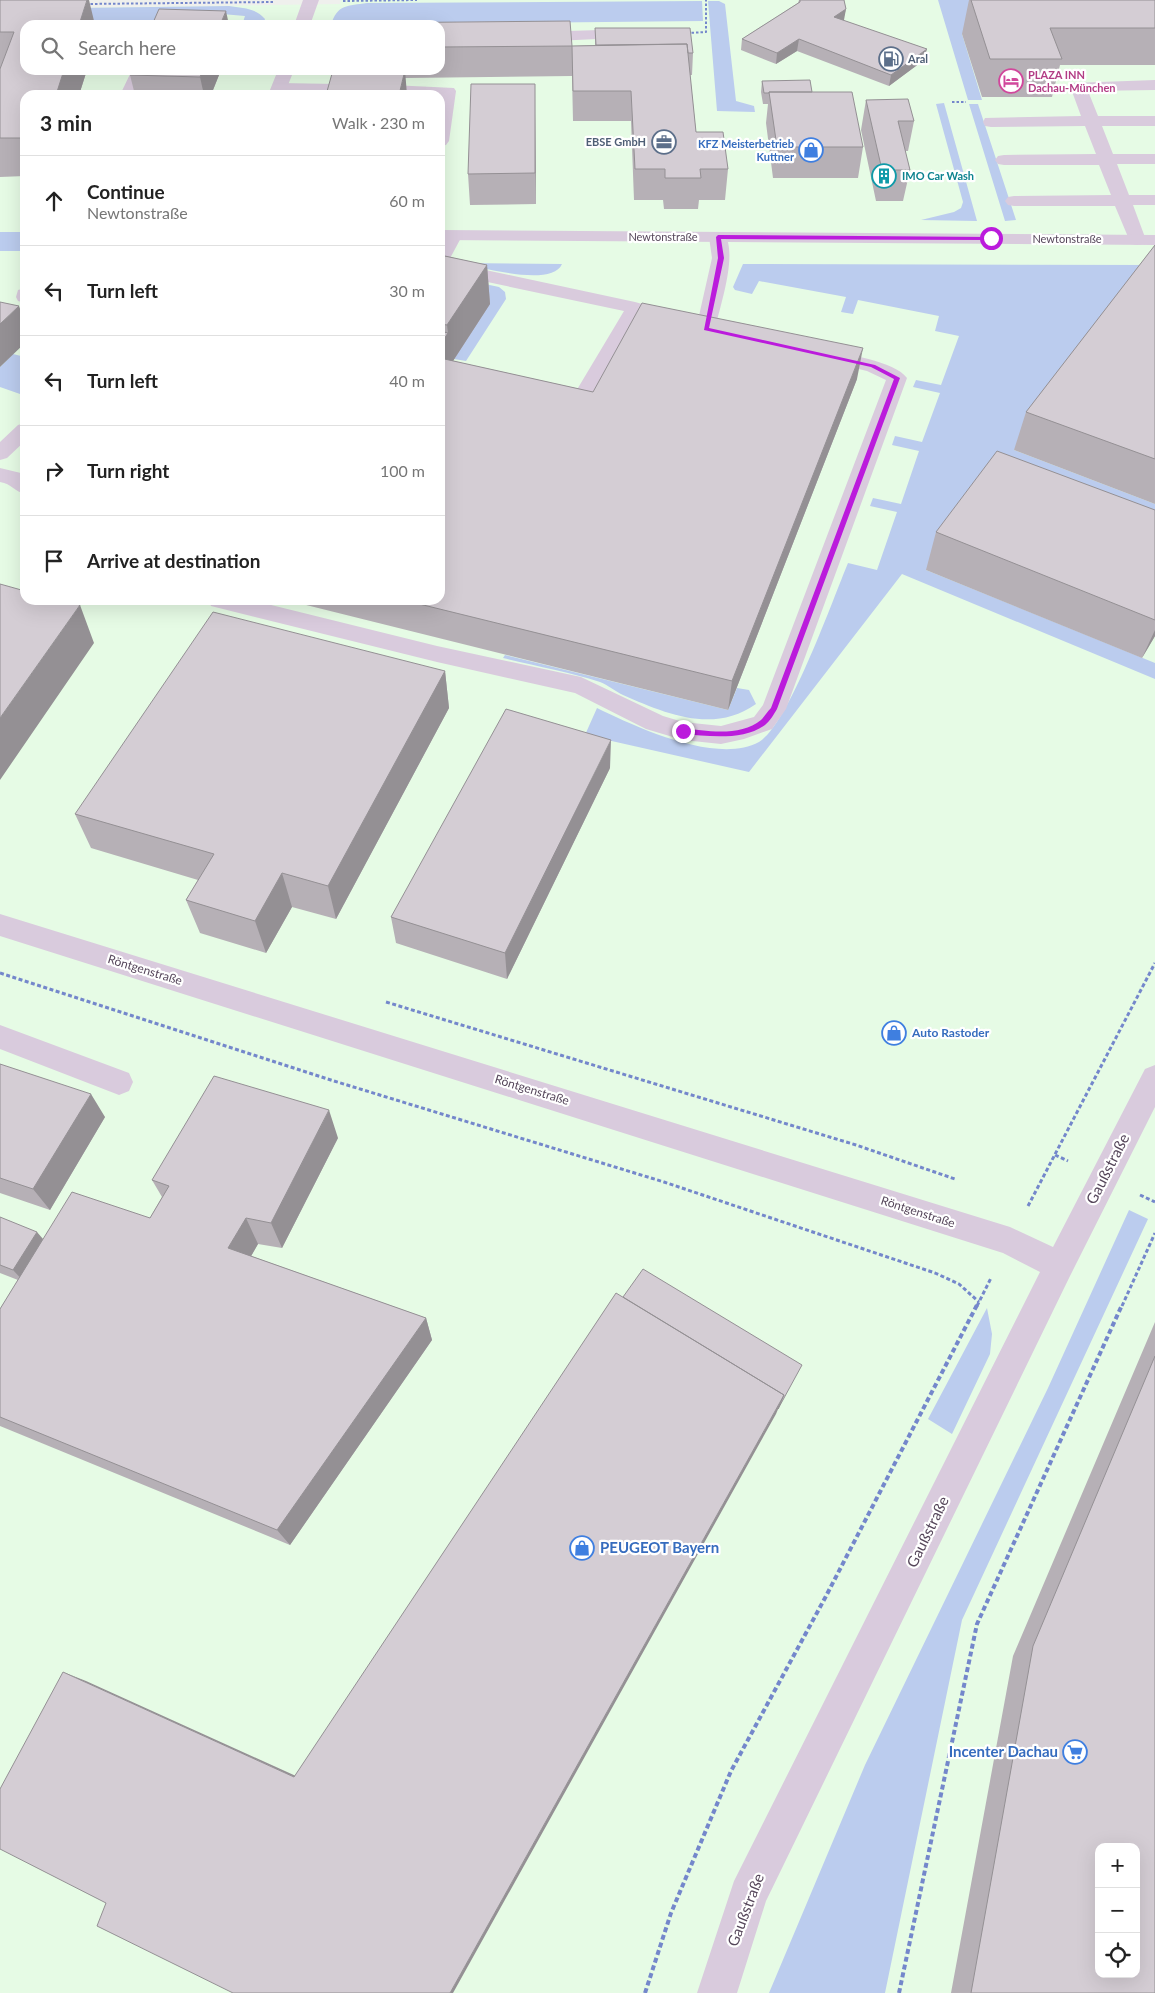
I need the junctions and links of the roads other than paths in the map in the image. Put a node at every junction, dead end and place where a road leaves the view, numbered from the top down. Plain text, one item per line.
1 (311, 1) edge
2 (304, 20) edge
3 (682, 33) edge
4 (517, 37) edge
5 (138, 75) edge
6 (284, 75) edge
7 (346, 75) edge
8 (1155, 85) edge
9 (343, 89) junction
10 (130, 90) edge
11 (278, 90) edge
12 (310, 90) edge
13 (396, 90) edge
14 (445, 91) edge
15 (445, 110) edge
16 (1092, 121) junction
17 (1155, 121) edge
18 (991, 122) dead end
19 (1155, 158) edge
20 (1106, 159) junction
21 (1004, 160) dead end
22 (1122, 200) junction
23 (1155, 200) edge
24 (1014, 201) dead end
25 (447, 235) edge
26 (718, 237) junction
27 (1137, 240) junction
28 (1155, 240) edge
29 (445, 267) edge
30 (752, 339) edge
31 (808, 352) edge
32 (570, 418) edge
33 (20, 435) edge
34 (0, 453) edge
35 (0, 475) edge
36 (20, 481) edge
37 (239, 605) edge
38 (0, 925) edge
39 (0, 1038) edge
40 (1155, 1078) edge
41 (120, 1082) dead end
42 (1059, 1266) junction
43 (717, 1993) edge

1 - 2 street
3 - 4 street
5 - 10 street
6 - 11 street
7 - 9 street
8 - 16 street
9 - 12 street
9 - 13 street
14 - 15 street
16 - 17 street
16 - 18 street
16 - 20 street
19 - 20 street
20 - 21 street
20 - 22 street
22 - 23 street
22 - 24 street
22 - 27 street
25 - 26 street, Newtonstraße
26 - 27 street, Newtonstraße
26 - 30 street
27 - 28 street, Newtonstraße
29 - 32 street
31 - 37 street
33 - 34 street
35 - 36 street
38 - 42 street, Röntgenstraße
39 - 41 street
40 - 42 street, Gaußstraße
42 - 43 street, Gaußstraße

